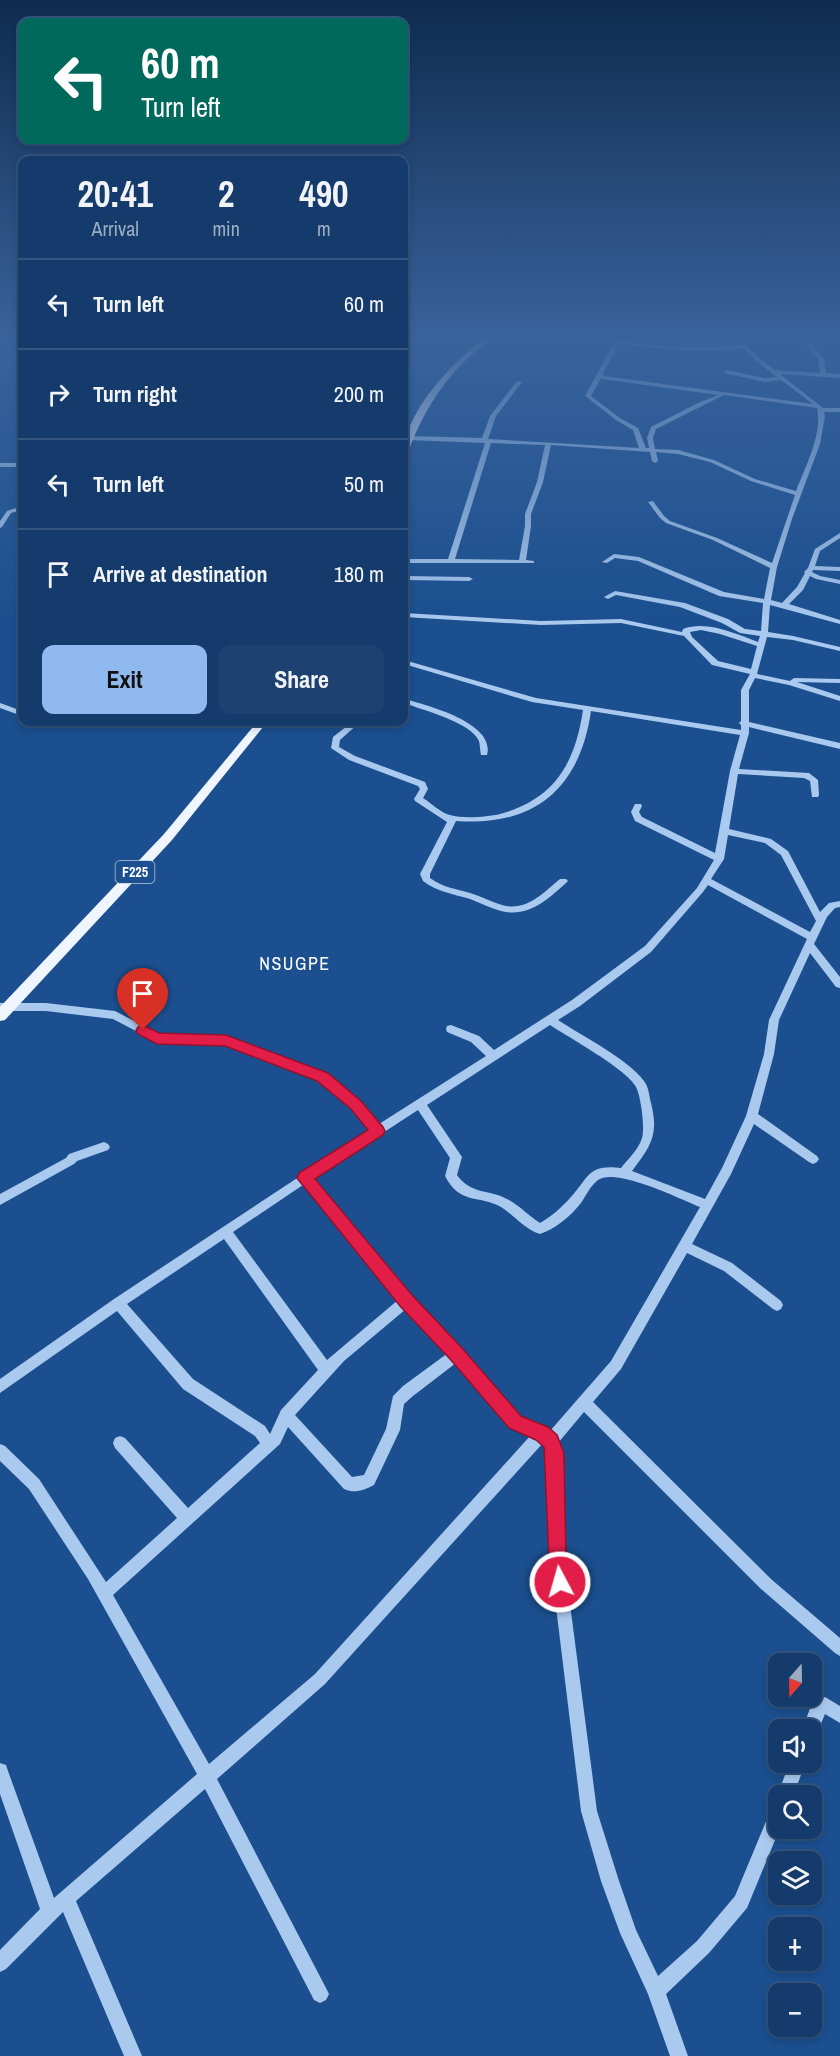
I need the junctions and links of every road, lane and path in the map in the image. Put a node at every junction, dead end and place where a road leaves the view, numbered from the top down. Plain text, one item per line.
1 (412, 431) edge
2 (486, 431) edge
3 (637, 431) edge
4 (652, 431) edge
5 (818, 431) edge
6 (408, 438) joint
7 (484, 442) junction
8 (548, 443) junction
9 (643, 449) junction
10 (653, 450) junction
11 (655, 461) dead end
12 (0, 465) edge
13 (18, 465) edge
14 (799, 494) junction
15 (651, 502) dead end
16 (1, 506) edge
17 (18, 508) edge
18 (12, 509) junction
19 (0, 526) edge
20 (840, 535) edge
21 (408, 561) edge
22 (451, 561) junction
23 (522, 562) junction
24 (532, 562) dead end
25 (605, 562) dead end
26 (774, 567) junction
27 (840, 569) edge
28 (809, 570) junction
29 (408, 578) edge
30 (469, 579) dead end
31 (840, 582) edge
32 (608, 597) dead end
33 (767, 601) junction
34 (784, 605) junction
35 (408, 615) edge
36 (840, 622) edge
37 (688, 635) junction
38 (763, 640) junction
39 (840, 649) edge
40 (408, 663) edge
41 (753, 674) junction
42 (773, 679) junction
43 (840, 681) edge
44 (840, 699) edge
45 (408, 702) edge
46 (0, 705) edge
47 (587, 710) junction
48 (18, 712) edge
49 (259, 726) edge
50 (351, 726) edge
51 (744, 728) junction
52 (840, 746) edge
53 (484, 753) dead end
54 (734, 771) junction
55 (815, 795) dead end
56 (638, 806) dead end
57 (449, 818) junction
58 (724, 831) junction
59 (719, 859) junction
60 (706, 880) junction
61 (563, 881) dead end
62 (840, 904) edge
63 (820, 920) junction
64 (810, 940) junction
65 (840, 984) edge
66 (5, 1006) edge
67 (0, 1016) edge
68 (551, 1021) junction
69 (451, 1029) dead end
70 (494, 1057) junction
71 (420, 1104) junction
72 (752, 1116) junction
73 (378, 1131) junction
74 (104, 1147) dead end
75 (813, 1159) dead end
76 (624, 1173) junction
77 (304, 1178) junction
78 (0, 1200) edge
79 (707, 1205) junction
80 (225, 1231) junction
81 (684, 1246) junction
82 (406, 1301) junction
83 (118, 1303) junction
84 (777, 1305) dead end
85 (456, 1354) junction
86 (327, 1371) junction
87 (1, 1385) edge
88 (584, 1403) junction
89 (286, 1415) junction
90 (546, 1437) junction
91 (120, 1443) dead end
92 (269, 1444) junction
93 (0, 1451) edge
94 (187, 1518) junction
95 (104, 1593) junction
96 (840, 1648) edge
97 (840, 1715) edge
98 (814, 1719) edge
99 (0, 1771) edge
100 (207, 1776) junction
101 (768, 1837) edge
102 (66, 1899) junction
103 (50, 1912) junction
104 (0, 1963) edge
105 (656, 1991) junction
106 (320, 1994) dead end
107 (134, 2056) edge
108 (679, 2056) edge

1 - 6 main road
2 - 7 street
3 - 9 street
4 - 10 street
5 - 14 street
6 - 7 street
7 - 8 street
7 - 22 street
8 - 9 street
8 - 23 street
9 - 10 street
10 - 11 street
10 - 14 street
12 - 13 street
14 - 26 street
15 - 26 street
16 - 18 street
17 - 18 street
18 - 19 street
20 - 28 street
21 - 22 street
22 - 23 street
23 - 24 street
25 - 33 street
26 - 33 street
27 - 28 street
28 - 31 street
28 - 34 street
29 - 30 street
32 - 38 street
33 - 34 street
33 - 38 street
34 - 36 street
35 - 37 street
37 - 38 street
37 - 41 street
38 - 39 street
38 - 41 street
40 - 47 street
41 - 42 street
41 - 51 street
42 - 43 street
42 - 44 street
45 - 53 street
46 - 48 street
47 - 51 street
47 - 57 street
49 - 66 main road, F225
50 - 57 street
51 - 52 street
51 - 54 street
54 - 55 street
54 - 58 street
56 - 59 street
57 - 61 street
58 - 59 street
58 - 63 street
59 - 60 street
60 - 64 street
60 - 68 street
62 - 63 street
63 - 64 street
64 - 65 street
64 - 72 street
66 - 67 main road, F225
66 - 73 street
68 - 70 street
68 - 76 street
69 - 70 street
70 - 71 street
71 - 73 street
71 - 76 street
72 - 75 street
72 - 79 street
73 - 77 street
74 - 78 street
76 - 79 street
77 - 80 street
77 - 82 street
79 - 81 street
80 - 83 street
80 - 86 street
81 - 84 street
81 - 88 street
82 - 85 street
82 - 86 street
83 - 87 street
83 - 92 street
85 - 89 street
85 - 90 street
86 - 89 street
88 - 90 street
88 - 96 street
89 - 92 street
90 - 100 street
90 - 105 street
91 - 94 street
92 - 94 street
93 - 95 street
94 - 95 street
95 - 100 street
97 - 98 street
99 - 103 street
100 - 102 street
100 - 106 street
101 - 105 street
102 - 103 street
102 - 107 street
103 - 104 street
105 - 108 street

